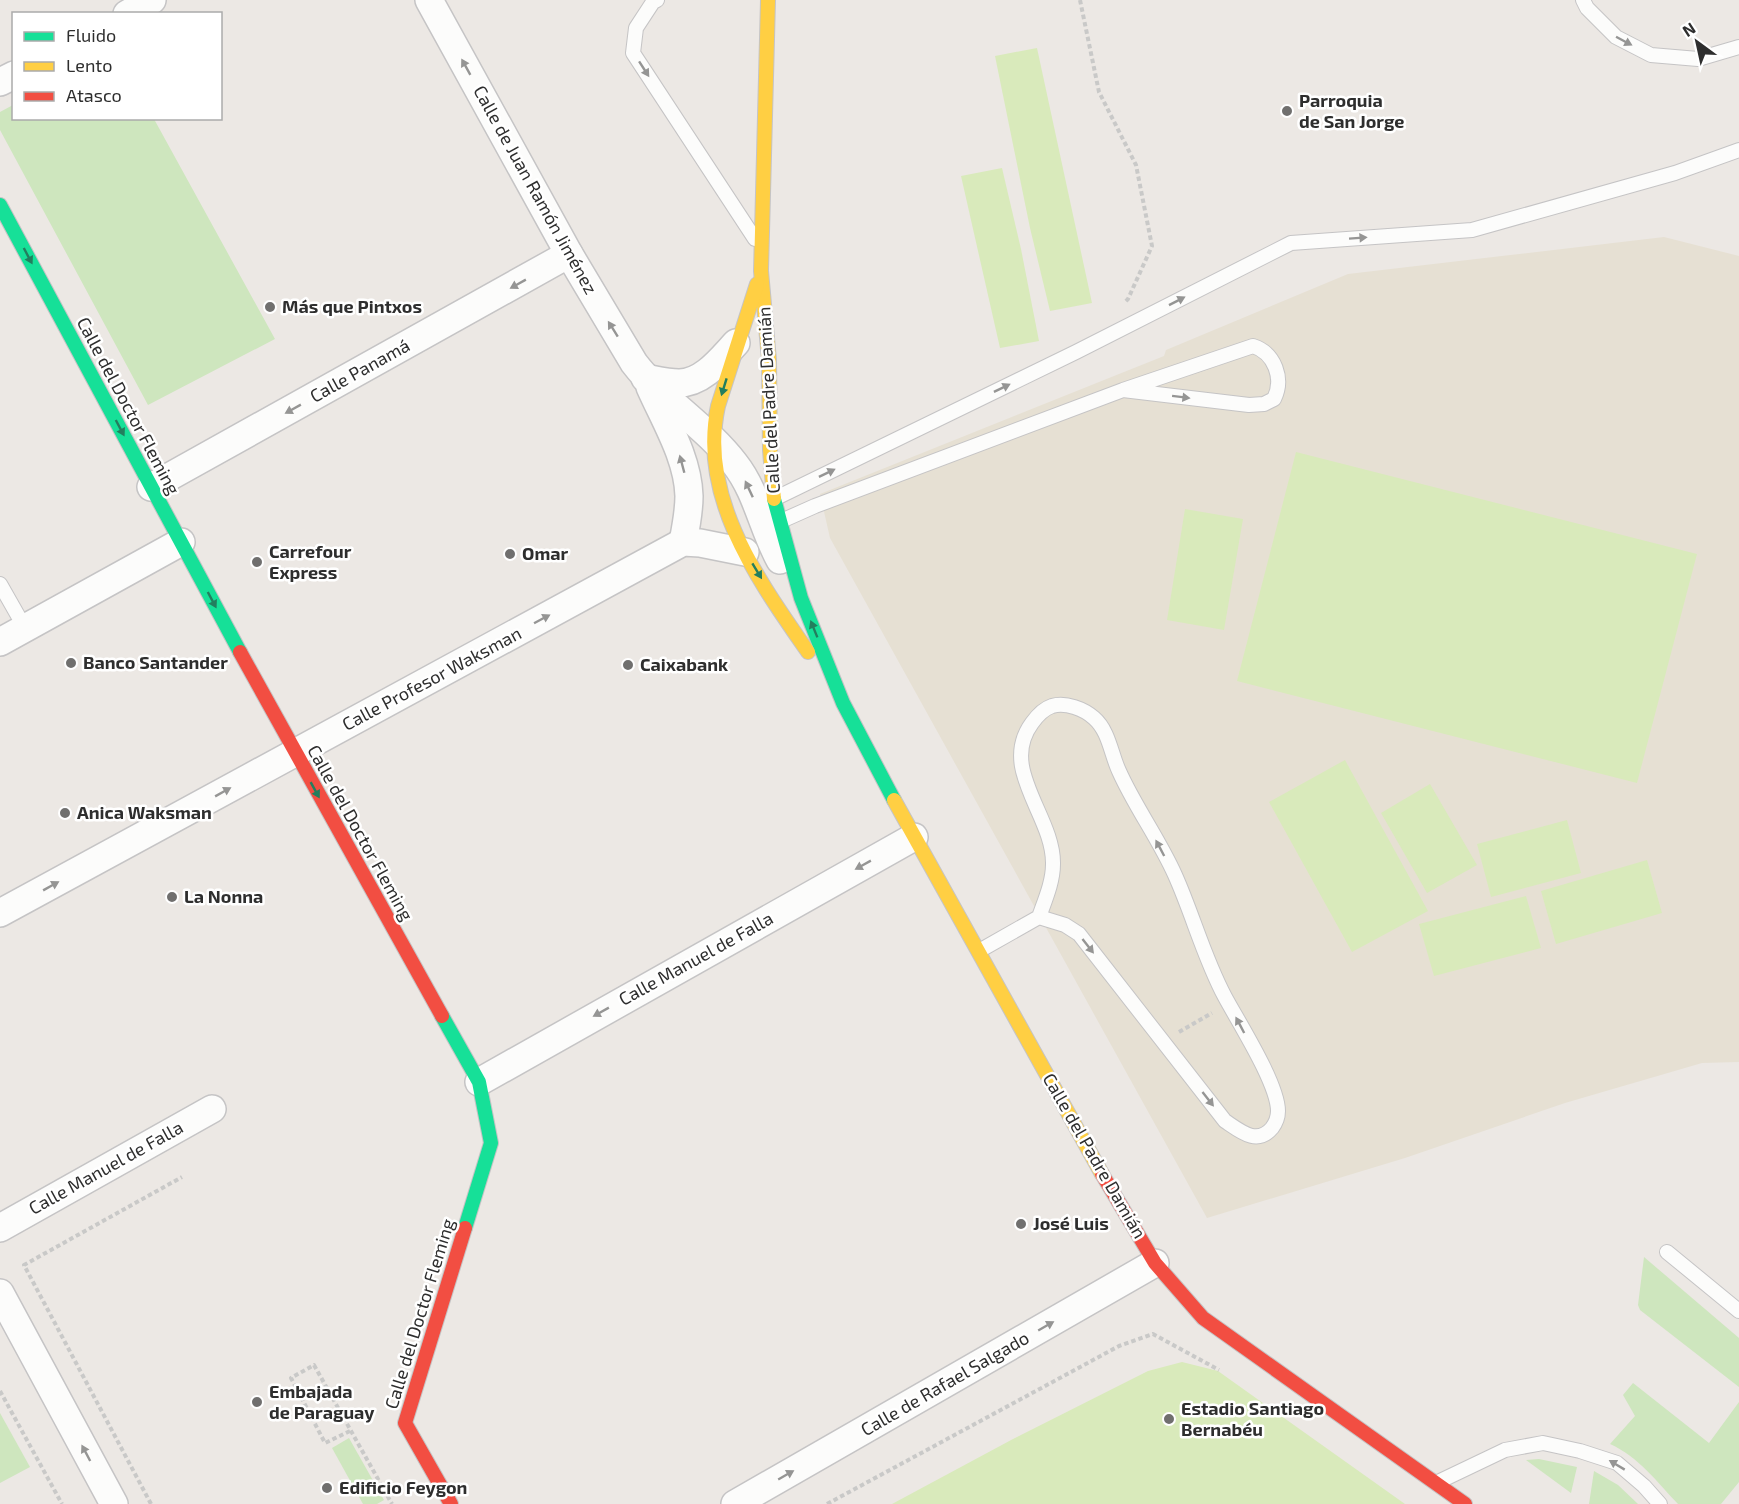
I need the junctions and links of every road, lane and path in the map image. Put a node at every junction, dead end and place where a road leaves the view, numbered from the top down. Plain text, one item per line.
1 (152, 0) edge
2 (429, 0) edge
3 (657, 0) edge
4 (768, 0) edge
5 (1080, 0) edge
6 (1583, 0) edge
7 (131, 12) edge
8 (1739, 47) edge
9 (1739, 150) edge
10 (0, 205) edge
11 (762, 249) junction
12 (569, 254) junction
13 (761, 271) junction
14 (1121, 306) dead end
15 (737, 342) junction
16 (645, 378) junction
17 (1123, 390) junction
18 (713, 438) junction
19 (151, 487) junction
20 (774, 499) junction
21 (779, 522) junction
22 (181, 542) junction
23 (683, 542) junction
24 (745, 552) junction
25 (0, 584) edge
26 (801, 598) junction
27 (25, 628) junction
28 (0, 642) edge
29 (843, 703) junction
30 (295, 753) junction
31 (914, 837) junction
32 (0, 914) edge
33 (1039, 916) junction
34 (979, 951) junction
35 (1228, 1003) junction
36 (1163, 1041) junction
37 (479, 1082) junction
38 (212, 1109) dead end
39 (182, 1177) dead end
40 (0, 1228) edge
41 (1667, 1251) dead end
42 (1155, 1263) junction
43 (0, 1293) edge
44 (1739, 1311) edge
45 (1222, 1372) dead end
46 (0, 1391) edge
47 (350, 1431) junction
48 (1435, 1484) junction
49 (62, 1504) edge
50 (114, 1504) edge
51 (151, 1504) edge
52 (392, 1504) edge
53 (452, 1504) edge
54 (735, 1504) edge
55 (827, 1504) edge
56 (1465, 1504) edge
57 (1660, 1504) edge

1 - 7 street
12 -> 2 street, Calle de Juan Ramón Jiménez
3 -> 11 lane
4 - 11 street, Calle del Padre Damián
5 - 14 path
6 -> 8 lane
20 -> 9 lane
10 -> 19 street, Calle del Doctor Fleming
11 - 13 street, Calle del Padre Damián
16 -> 12 street, Calle de Juan Ramón Jiménez
12 -> 19 street, Calle Panamá
13 - 15 street, Calle del Padre Damián
13 - 20 street, Calle del Padre Damián
15 - 16 street, Calle del Padre Damián
15 -> 18 street, Calle del Padre Damián
16 - 18 street, Calle del Padre Damián
23 -> 16 street
17 -> 17 lane
17 - 21 lane
18 - 24 street, Calle del Padre Damián
26 -> 18 street, Calle del Padre Damián
19 - 22 street, Calle del Doctor Fleming
20 - 21 street, Calle del Padre Damián
21 - 26 street, Calle del Padre Damián
22 - 27 street
22 -> 30 street, Calle del Doctor Fleming
23 - 24 street
30 -> 23 street, Calle Profesor Waksman
24 -> 29 street, Calle del Padre Damián
25 - 27 lane
29 -> 26 street, Calle del Padre Damián
27 - 28 street
29 - 31 street, Calle del Padre Damián
32 -> 30 street, Calle Profesor Waksman
30 -> 37 street, Calle del Doctor Fleming
31 - 34 street, Calle del Padre Damián
31 -> 37 street, Calle Manuel de Falla
33 - 34 lane
35 -> 33 lane
33 -> 36 lane
34 - 42 street, Calle del Padre Damián
35 - 36 path
36 -> 35 lane
37 - 53 street, Calle del Doctor Fleming
38 - 40 street, Calle Manuel de Falla
39 - 51 path
41 - 44 lane
42 - 48 street, Calle del Padre Damián
54 -> 42 street, Calle de Rafael Salgado
50 -> 43 street
45 - 55 path
46 - 49 path
47 - 47 path
47 - 52 path
48 - 56 street, Calle del Padre Damián
57 -> 48 lane

